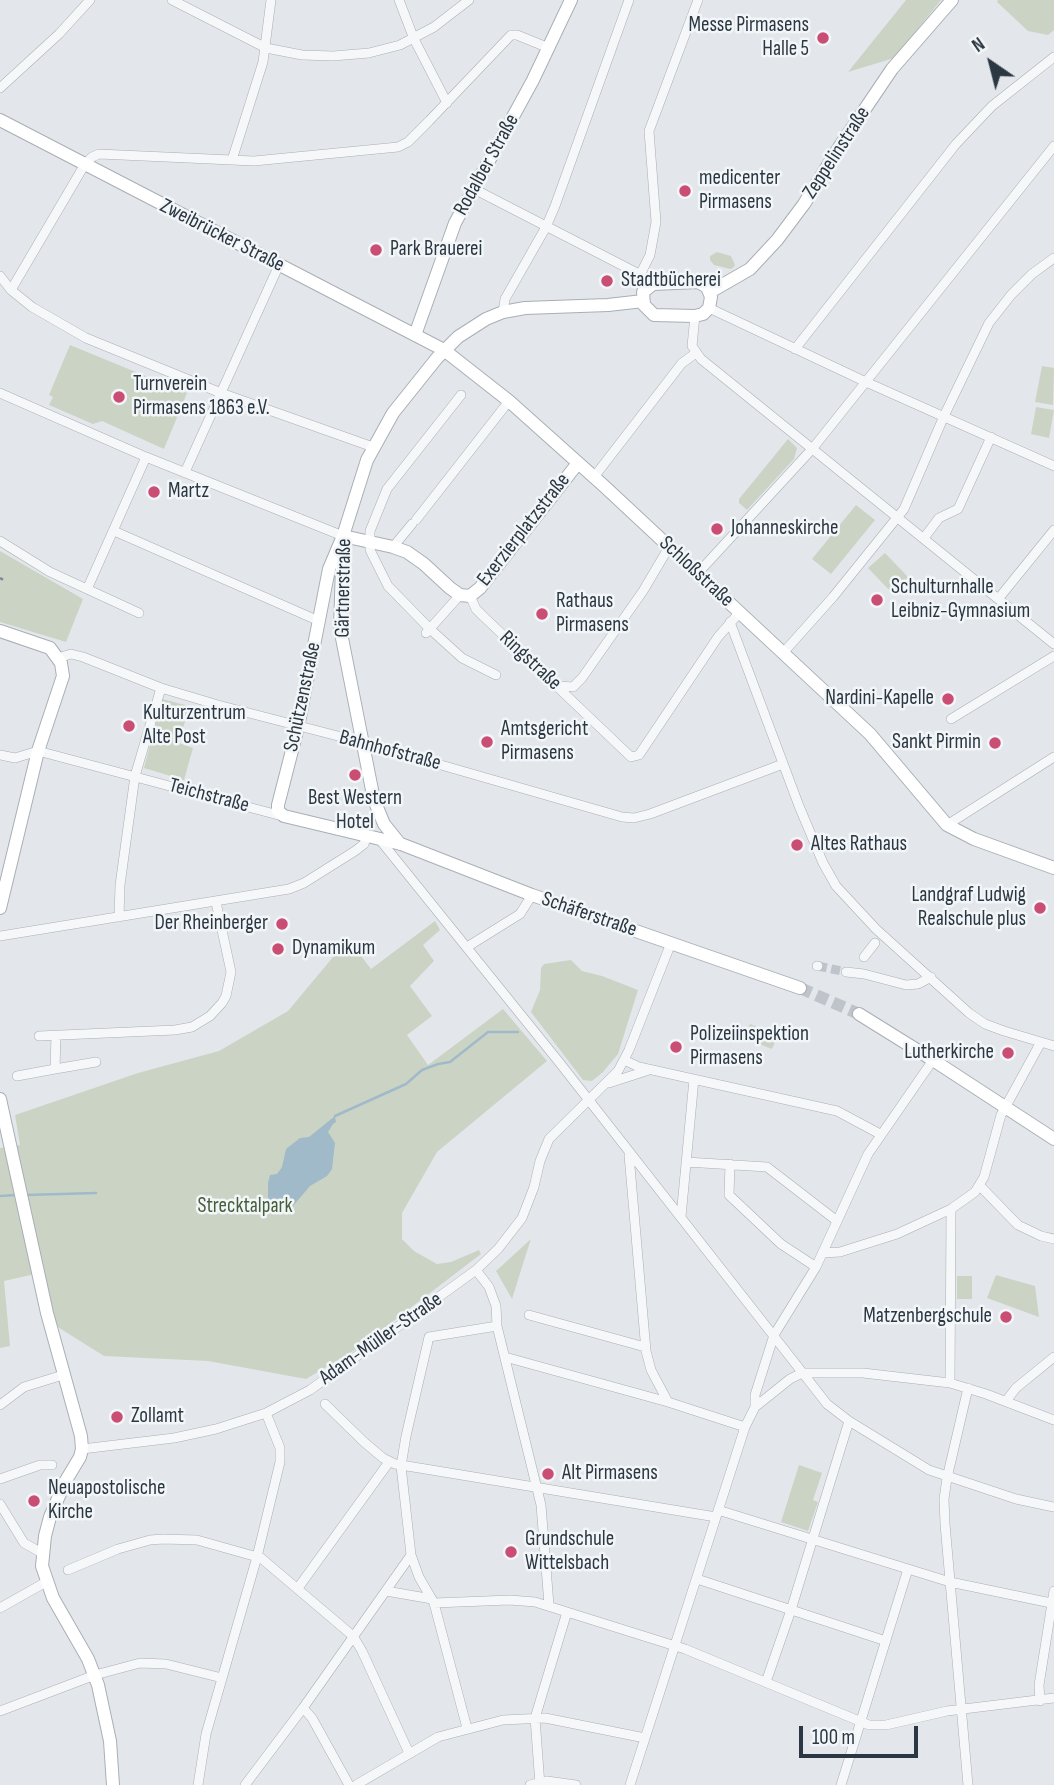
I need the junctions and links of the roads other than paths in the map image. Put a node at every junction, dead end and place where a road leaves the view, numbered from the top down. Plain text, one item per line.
1 (90, 0) edge
2 (172, 0) edge
3 (271, 0) edge
4 (399, 0) edge
5 (469, 0) edge
6 (571, 0) edge
7 (629, 0) edge
8 (698, 0) edge
9 (952, 0) edge
10 (414, 39) junction
11 (266, 48) junction
12 (549, 48) junction
13 (1054, 57) edge
14 (0, 89) edge
15 (447, 103) junction
16 (0, 120) edge
17 (1054, 146) edge
18 (232, 160) junction
19 (85, 164) junction
20 (474, 189) junction
21 (546, 227) junction
22 (1054, 258) edge
23 (279, 265) junction
24 (0, 276) edge
25 (644, 281) junction
26 (11, 290) junction
27 (710, 292) junction
28 (643, 301) junction
29 (709, 307) junction
30 (503, 312) junction
31 (695, 316) junction
32 (415, 335) junction
33 (795, 349) junction
34 (444, 350) junction
35 (696, 354) junction
36 (866, 382) junction
37 (0, 393) edge
38 (221, 393) junction
39 (459, 397) dead end
40 (509, 401) junction
41 (944, 416) junction
42 (991, 437) junction
43 (373, 447) junction
44 (813, 448) junction
45 (146, 457) junction
46 (578, 463) junction
47 (1054, 466) edge
48 (185, 472) junction
49 (594, 477) junction
50 (898, 518) junction
51 (1054, 530) edge
52 (114, 531) junction
53 (342, 537) junction
54 (924, 538) junction
55 (0, 541) edge
56 (369, 543) junction
57 (393, 547) junction
58 (669, 547) junction
59 (698, 573) junction
60 (88, 587) junction
61 (465, 595) junction
62 (999, 598) junction
63 (139, 612) dead end
64 (735, 617) junction
65 (319, 621) junction
66 (0, 631) edge
67 (428, 631) junction
68 (1054, 643) edge
69 (783, 653) junction
70 (1054, 656) edge
71 (58, 658) junction
72 (496, 675) dead end
73 (557, 686) junction
74 (161, 688) junction
75 (951, 719) dead end
76 (298, 727) junction
77 (361, 742) junction
78 (38, 751) junction
79 (0, 755) edge
80 (1054, 757) edge
81 (783, 764) junction
82 (135, 776) junction
83 (379, 815) junction
84 (284, 816) junction
85 (947, 825) junction
86 (368, 835) junction
87 (401, 844) junction
88 (6, 860) edge
89 (1054, 868) edge
90 (532, 895) junction
91 (216, 902) junction
92 (0, 908) edge
93 (119, 917) junction
94 (0, 936) edge
95 (671, 943) junction
96 (875, 943) dead end
97 (467, 947) junction
98 (931, 977) junction
99 (800, 988) tunnel mouth
100 (859, 1014) tunnel mouth
101 (56, 1035) junction
102 (39, 1036) dead end
103 (1041, 1042) junction
104 (1054, 1046) edge
105 (624, 1060) junction
106 (933, 1060) junction
107 (96, 1062) dead end
108 (55, 1069) junction
109 (652, 1069) junction
110 (17, 1076) dead end
111 (694, 1079) junction
112 (607, 1084) junction
113 (0, 1099) edge
114 (589, 1101) junction
115 (1005, 1107) junction
116 (880, 1134) junction
117 (1054, 1139) edge
118 (629, 1154) junction
119 (686, 1162) junction
120 (730, 1164) junction
121 (980, 1186) junction
122 (951, 1209) junction
123 (681, 1217) junction
124 (837, 1221) junction
125 (1054, 1239) edge
126 (822, 1253) junction
127 (816, 1267) junction
128 (476, 1270) junction
129 (530, 1315) dead end
130 (497, 1325) junction
131 (774, 1335) junction
132 (645, 1347) junction
133 (505, 1357) junction
134 (1054, 1357) edge
135 (802, 1373) junction
136 (63, 1375) junction
137 (950, 1383) junction
138 (968, 1388) junction
139 (1006, 1401) junction
140 (668, 1402) junction
141 (325, 1404) dead end
142 (0, 1405) edge
143 (755, 1407) junction
144 (266, 1413) junction
145 (1054, 1420) edge
146 (849, 1422) junction
147 (745, 1427) junction
148 (82, 1449) junction
149 (389, 1462) junction
150 (52, 1465) dead end
151 (401, 1466) junction
152 (947, 1478) junction
153 (0, 1479) edge
154 (537, 1489) junction
155 (0, 1504) edge
156 (1054, 1507) edge
157 (717, 1514) junction
158 (813, 1540) junction
159 (42, 1553) junction
160 (411, 1555) junction
161 (257, 1557) junction
162 (908, 1569) junction
163 (68, 1570) dead end
164 (697, 1579) junction
165 (46, 1582) junction
166 (950, 1582) junction
167 (298, 1588) junction
168 (386, 1591) junction
169 (1054, 1591) edge
170 (433, 1601) junction
171 (1051, 1603) junction
172 (549, 1605) junction
173 (0, 1608) edge
174 (791, 1610) junction
175 (567, 1612) junction
176 (353, 1636) junction
177 (886, 1641) junction
178 (675, 1646) junction
179 (94, 1675) junction
180 (222, 1678) junction
181 (766, 1682) junction
182 (1054, 1698) edge
183 (1040, 1701) junction
184 (303, 1709) junction
185 (960, 1710) junction
186 (0, 1711) edge
187 (535, 1718) junction
188 (861, 1723) junction
189 (467, 1728) junction
190 (645, 1738) junction
191 (409, 1753) junction
192 (536, 1784) edge
193 (113, 1785) edge
194 (198, 1785) edge
195 (245, 1785) edge
196 (349, 1785) edge
197 (356, 1785) edge
198 (576, 1785) edge
199 (630, 1785) edge
200 (841, 1785) edge
201 (968, 1785) edge

1 - 14 street
2 - 11 street
3 - 11 street
4 - 10 street
5 - 10 street
6 - 12 street, Rodalber Straße
7 - 21 street
8 - 25 street
9 - 27 street, Zeppelinstraße
10 - 11 street
10 - 15 street
11 - 18 street
12 - 15 street
12 - 20 street, Rodalber Straße
13 - 33 street
15 - 18 street
16 - 19 street, Zweibrücker Straße
17 - 36 street
18 - 19 street
19 - 23 street, Zweibrücker Straße
19 - 26 street
20 - 21 street
20 - 32 street, Rodalber Straße
21 - 25 street
21 - 30 street
22 - 41 street
23 - 32 street, Zweibrücker Straße
23 - 38 street
24 - 26 street
25 - 27 street
25 - 28 street
26 - 38 street
27 - 29 street
28 - 30 street
28 - 31 street
29 - 31 street
29 - 33 street
30 - 34 street, Gärtnerstraße
31 - 35 street
32 - 34 street, Zweibrücker Straße
33 - 36 street
34 - 40 street, Schloßstraße
34 - 43 street, Gärtnerstraße
35 - 44 street
35 - 49 street
36 - 41 street
36 - 44 street
37 - 45 street
38 - 43 street
38 - 48 street
39 - 56 street
40 - 46 street, Schloßstraße
40 - 57 street
41 - 42 street
41 - 50 street
42 - 47 street
42 - 54 street
43 - 53 street, Gärtnerstraße
44 - 50 street
44 - 59 street
45 - 48 street
45 - 52 street
46 - 49 street, Schloßstraße
46 - 61 street, Exerzierplatzstraße
48 - 53 street
49 - 58 street, Schloßstraße
50 - 54 street
50 - 69 street
51 - 62 street
52 - 60 street
52 - 65 street
53 - 56 street, Ringstraße
53 - 65 street, Schützenstraße
53 - 77 street, Gärtnerstraße
54 - 62 street
55 - 60 street
56 - 57 street, Ringstraße
56 - 67 street
57 - 61 street, Ringstraße
58 - 59 street, Schloßstraße
58 - 73 street
59 - 64 street, Schloßstraße
60 - 63 street
61 - 67 street
61 - 73 street, Ringstraße
62 - 68 street
64 - 69 street, Schloßstraße
64 - 73 street, Ringstraße
64 - 81 street
65 - 76 street, Schützenstraße
66 - 71 street, Bahnhofstraße
67 - 72 street
69 - 85 street, Schloßstraße
70 - 75 street
71 - 74 street, Bahnhofstraße
71 - 78 street
74 - 76 street, Bahnhofstraße
74 - 82 street
76 - 77 street, Bahnhofstraße
76 - 84 street, Schützenstraße
77 - 81 street, Bahnhofstraße
77 - 83 street, Gärtnerstraße
78 - 79 street
78 - 82 street, Teichstraße
78 - 88 street
80 - 85 street
81 - 98 street
82 - 84 street, Teichstraße
82 - 93 street
83 - 86 street
83 - 87 street, Gärtnerstraße
84 - 86 street, Teichstraße
85 - 89 street
86 - 87 street, Schäferstraße
86 - 91 street
86 - 97 street
87 - 90 street, Schäferstraße
88 - 92 street
90 - 95 street, Schäferstraße
90 - 97 street
91 - 93 street
91 - 101 street
93 - 94 street
95 - 99 street, Schäferstraße
95 - 105 street
96 - 98 street
97 - 114 street
98 - 103 street
100 - 106 street
101 - 102 street
101 - 108 street
103 - 104 street
103 - 115 street
105 - 109 street
105 - 112 street
106 - 115 street
106 - 116 street
107 - 108 street
108 - 110 street
109 - 111 street
109 - 112 street
111 - 116 street
111 - 119 street
112 - 114 street, Adam-Müller-Straße
113 - 136 street
114 - 118 street
114 - 128 street, Adam-Müller-Straße
115 - 117 street
115 - 121 street
116 - 124 street
118 - 123 street
118 - 132 street
119 - 120 street
119 - 123 street
120 - 124 street
120 - 127 street
121 - 122 street
121 - 125 street
122 - 126 street
122 - 137 street
123 - 131 street
124 - 126 street
126 - 127 street
127 - 131 street
128 - 130 street
128 - 144 street, Adam-Müller-Straße
129 - 132 street
130 - 133 street
130 - 151 street
131 - 135 street
131 - 143 street
132 - 140 street
133 - 140 street
133 - 154 street
134 - 139 street
135 - 137 street
135 - 143 street
135 - 146 street
136 - 142 street
136 - 148 street
137 - 138 street
138 - 139 street
138 - 152 street
139 - 145 street
140 - 147 street
141 - 149 street
143 - 147 street
144 - 148 street, Adam-Müller-Straße
144 - 161 street
146 - 152 street
146 - 158 street
147 - 157 street
148 - 159 street
149 - 151 street
149 - 167 street
150 - 153 street
151 - 154 street
151 - 160 street
152 - 156 street
152 - 166 street
154 - 157 street
154 - 172 street
155 - 159 street
157 - 158 street
157 - 164 street
158 - 162 street
158 - 174 street
159 - 165 street
160 - 168 street
160 - 170 street
161 - 163 street
161 - 167 street
161 - 180 street
162 - 166 street
162 - 177 street
164 - 174 street
164 - 178 street
165 - 173 street
165 - 179 street
166 - 171 street
166 - 185 street
167 - 176 street
168 - 170 street
168 - 176 street
169 - 171 street
170 - 172 street
170 - 189 street
171 - 183 street
172 - 175 street
174 - 177 street
174 - 181 street
175 - 178 street
175 - 187 street
176 - 184 street
176 - 191 street
177 - 188 street
178 - 181 street
178 - 190 street
179 - 180 street
179 - 186 street
179 - 193 street
180 - 194 street
181 - 188 street
182 - 183 street
183 - 185 street
184 - 195 street
184 - 196 street
185 - 188 street
185 - 201 street
187 - 189 street
187 - 190 street
187 - 192 street
188 - 200 street
189 - 191 street
190 - 199 street
191 - 197 street
192 - 198 street

